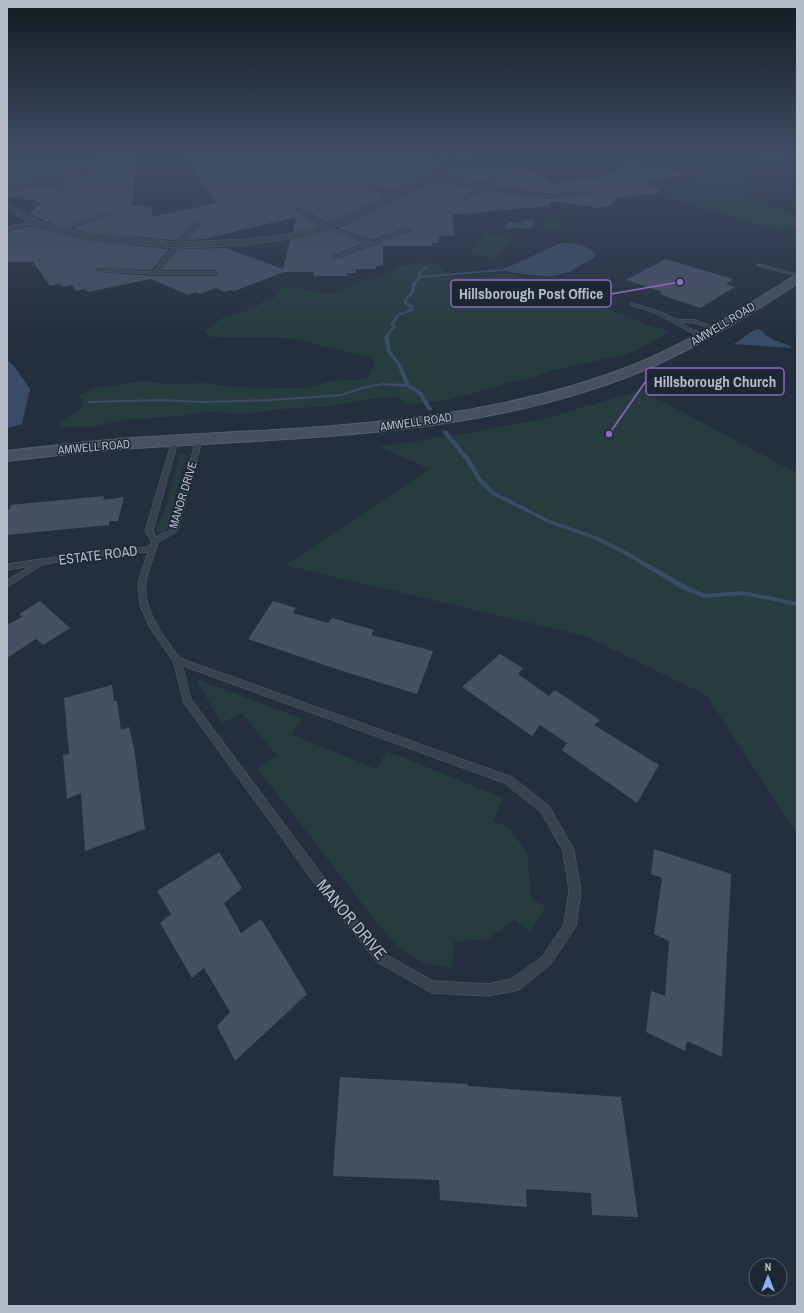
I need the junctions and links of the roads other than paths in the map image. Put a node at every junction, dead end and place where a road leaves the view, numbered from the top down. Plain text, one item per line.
1 (23, 215) edge
2 (103, 215) edge
3 (308, 215) edge
4 (355, 215) edge
5 (34, 222) junction
6 (198, 223) dead end
7 (328, 226) junction
8 (7, 229) edge
9 (408, 230) dead end
10 (60, 231) junction
11 (373, 243) junction
12 (177, 245) junction
13 (336, 257) dead end
14 (760, 265) dead end
15 (98, 270) dead end
16 (215, 272) dead end
17 (154, 273) junction
18 (797, 275) edge
19 (797, 279) edge
20 (632, 304) dead end
21 (674, 320) junction
22 (711, 332) junction
23 (199, 440) junction
24 (175, 441) junction
25 (7, 456) edge
26 (154, 545) junction
27 (43, 562) junction
28 (7, 567) edge
29 (7, 584) edge
30 (177, 660) junction

1 - 5 street
2 - 10 lane
3 - 7 lane
4 - 7 street
5 - 8 lane
5 - 10 street
6 - 12 lane
7 - 11 lane
7 - 12 street
9 - 11 lane
10 - 12 street
11 - 13 lane
12 - 17 lane
14 - 18 lane
15 - 17 lane
16 - 17 lane
19 - 22 main road, AMWELL ROAD
20 - 21 lane
21 - 22 lane
21 - 22 lane
22 - 23 main road, AMWELL ROAD
23 - 24 main road, AMWELL ROAD
23 - 26 lane, MANOR DRIVE
24 - 25 main road, AMWELL ROAD
24 - 26 lane, MANOR DRIVE
26 - 27 lane, ESTATE ROAD
26 - 30 lane, MANOR DRIVE
27 - 28 lane, ESTATE ROAD
27 - 29 lane, ESTATE ROAD
30 - 30 lane, MANOR DRIVE

